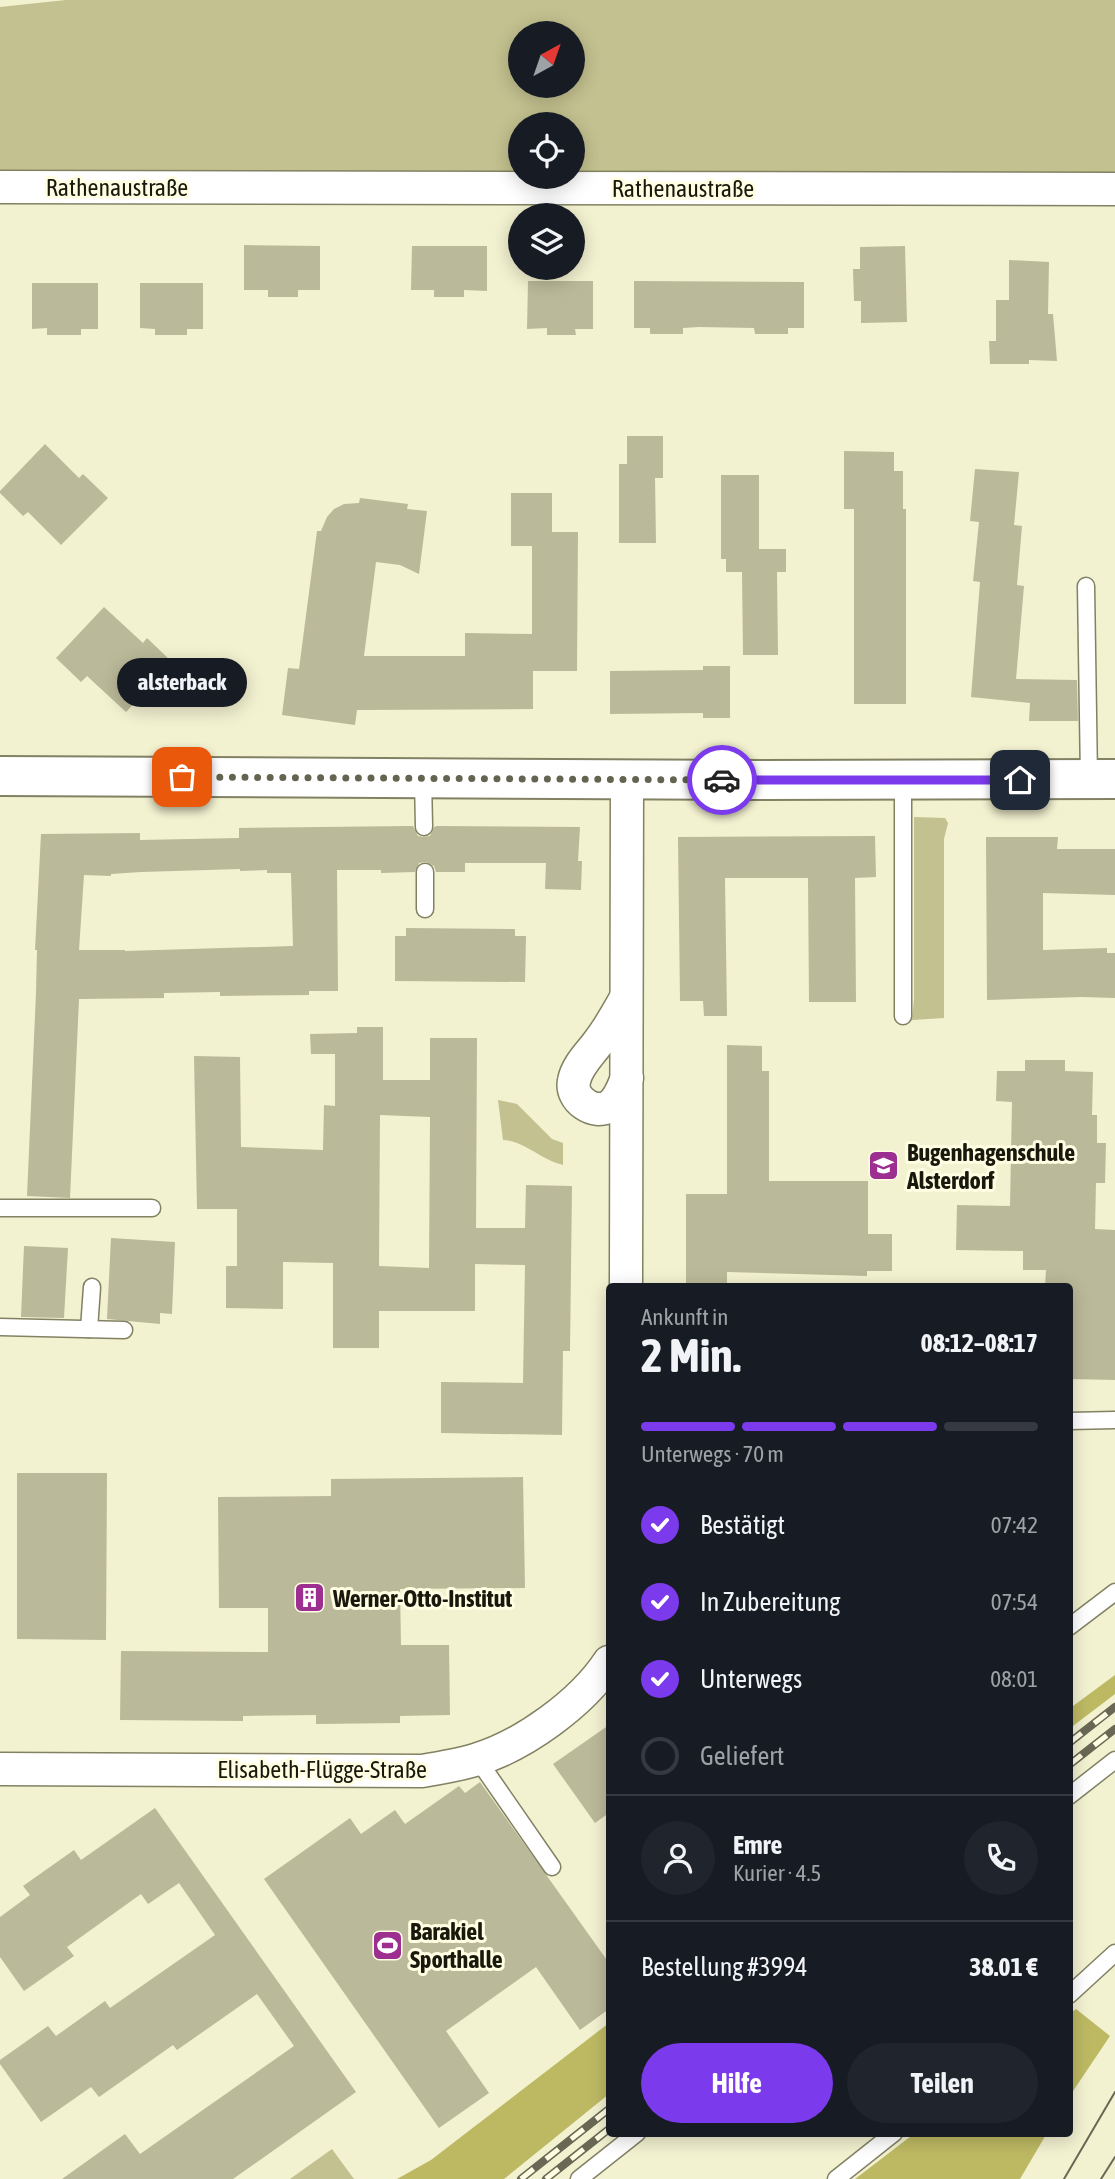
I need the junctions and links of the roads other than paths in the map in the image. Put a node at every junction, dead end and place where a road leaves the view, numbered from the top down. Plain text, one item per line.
1 (0, 187) edge
2 (1115, 189) edge
3 (1086, 586) dead end
4 (0, 776) edge
5 (423, 778) junction
6 (627, 779) junction
7 (903, 779) junction
8 (1102, 779) edge
9 (424, 827) dead end
10 (425, 872) dead end
11 (425, 909) dead end
12 (626, 998) junction
13 (903, 1016) dead end
14 (627, 1077) junction
15 (0, 1208) edge
16 (152, 1208) dead end
17 (626, 1283) edge
18 (92, 1287) dead end
19 (0, 1327) edge
20 (89, 1329) junction
21 (124, 1330) dead end
22 (1073, 1420) edge
23 (1115, 1420) edge
24 (1115, 1592) edge
25 (1073, 1624) edge
26 (606, 1666) edge
27 (478, 1760) junction
28 (1115, 1760) edge
29 (0, 1769) edge
30 (1073, 1793) edge
31 (552, 1867) dead end
32 (1115, 1953) edge
33 (1073, 1991) edge
34 (633, 2137) edge
35 (889, 2137) edge
36 (579, 2179) edge
37 (836, 2179) edge

1 - 2 street, Rathenaustraße
3 - 8 lane
4 - 5 street
5 - 6 street
5 - 9 lane
6 - 7 street
6 - 12 street
7 - 8 street
7 - 13 lane
10 - 11 lane
12 - 14 street
12 - 14 street
14 - 17 street
15 - 16 lane
18 - 20 lane
19 - 20 lane
20 - 21 lane
22 - 23 lane
24 - 25 lane
26 - 27 street, Elisabeth-Flügge-Straße
27 - 29 street, Elisabeth-Flügge-Straße
27 - 31 lane
28 - 30 lane
32 - 33 lane
34 - 36 lane
35 - 37 lane

